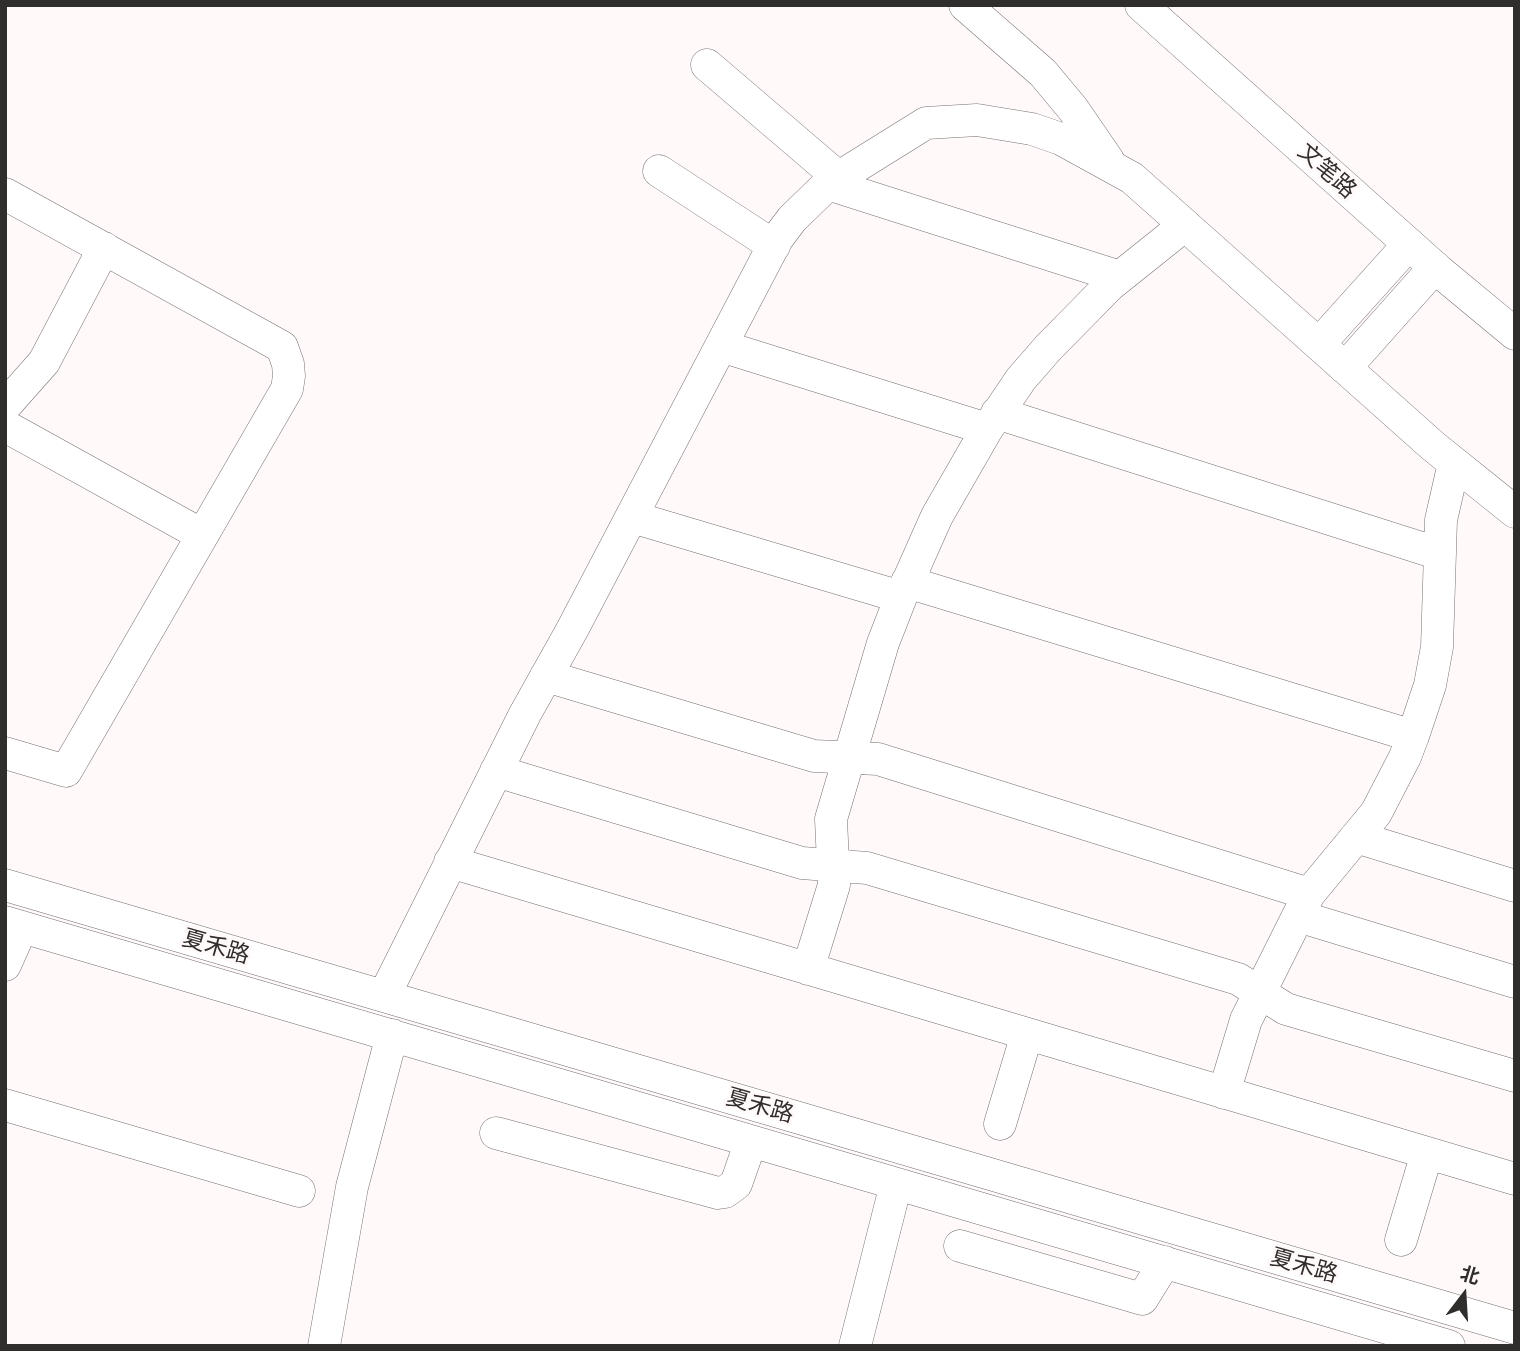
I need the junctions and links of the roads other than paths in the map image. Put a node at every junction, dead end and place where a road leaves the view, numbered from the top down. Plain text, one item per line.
1 (965, 5) edge
2 (1141, 5) edge
3 (708, 65) dead end
4 (1110, 164) junction
5 (659, 171) dead end
6 (833, 180) junction
7 (5, 194) edge
8 (1185, 225) junction
9 (1409, 244) junction
10 (774, 246) junction
11 (104, 248) junction
12 (1435, 267) junction
13 (1120, 277) junction
14 (1515, 334) edge
15 (1319, 344) junction
16 (721, 346) junction
17 (1345, 368) junction
18 (5, 406) edge
19 (992, 421) junction
20 (5, 425) edge
21 (1454, 463) junction
22 (1515, 512) edge
23 (632, 517) junction
24 (202, 535) junction
25 (1440, 554) junction
26 (904, 589) junction
27 (547, 676) junction
28 (1413, 736) junction
29 (5, 753) edge
30 (849, 757) junction
31 (496, 771) junction
32 (1356, 837) junction
33 (450, 862) junction
34 (832, 865) junction
35 (5, 885) edge
36 (1515, 886) edge
37 (1303, 905) junction
38 (13, 925) edge
39 (5, 965) edge
40 (808, 969) junction
41 (1515, 982) edge
42 (1259, 992) junction
43 (384, 996) junction
44 (1027, 1034) junction
45 (392, 1035) junction
46 (1515, 1076) edge
47 (1224, 1093) junction
48 (5, 1105) edge
49 (1000, 1124) dead end
50 (496, 1133) dead end
51 (751, 1141) junction
52 (1427, 1153) junction
53 (1515, 1179) edge
54 (896, 1184) junction
55 (299, 1191) dead end
56 (1401, 1240) dead end
57 (960, 1246) dead end
58 (1165, 1262) junction
59 (1515, 1328) edge
60 (324, 1346) edge
61 (855, 1346) edge
62 (1448, 1346) edge

1 - 4 street
2 - 9 street, 文笔路
3 - 6 street
4 - 6 street
4 - 8 street
5 - 10 street
6 - 10 street
6 - 13 street
7 - 11 street
8 - 13 street
8 - 15 street
9 - 12 street, 文笔路
9 - 15 street
10 - 16 street
11 - 18 street
11 - 24 street
12 - 14 street, 文笔路
12 - 17 street
13 - 19 street
15 - 17 street
16 - 19 street
16 - 23 street
17 - 21 street
19 - 25 street
19 - 26 street
20 - 24 street
21 - 22 street
21 - 25 street
23 - 26 street
23 - 27 street
24 - 29 street
25 - 28 street
26 - 28 street
26 - 30 street
27 - 30 street
27 - 31 street
28 - 32 street
30 - 34 street
30 - 37 street
31 - 33 street
31 - 34 street
32 - 36 street
32 - 37 street
33 - 40 street
33 - 43 street
34 - 40 street
34 - 42 street
35 - 43 street, 夏禾路
37 - 41 street
37 - 42 street
38 - 39 street
38 - 45 street, 夏禾路
40 - 44 street
42 - 46 street
42 - 47 street
43 - 59 street, 夏禾路
44 - 47 street
44 - 49 street
45 - 51 street, 夏禾路
45 - 60 street
47 - 52 street
48 - 55 street
50 - 51 street
51 - 54 street, 夏禾路
52 - 53 street
52 - 56 street
54 - 58 street, 夏禾路
54 - 61 street
57 - 58 street
58 - 62 street, 夏禾路

